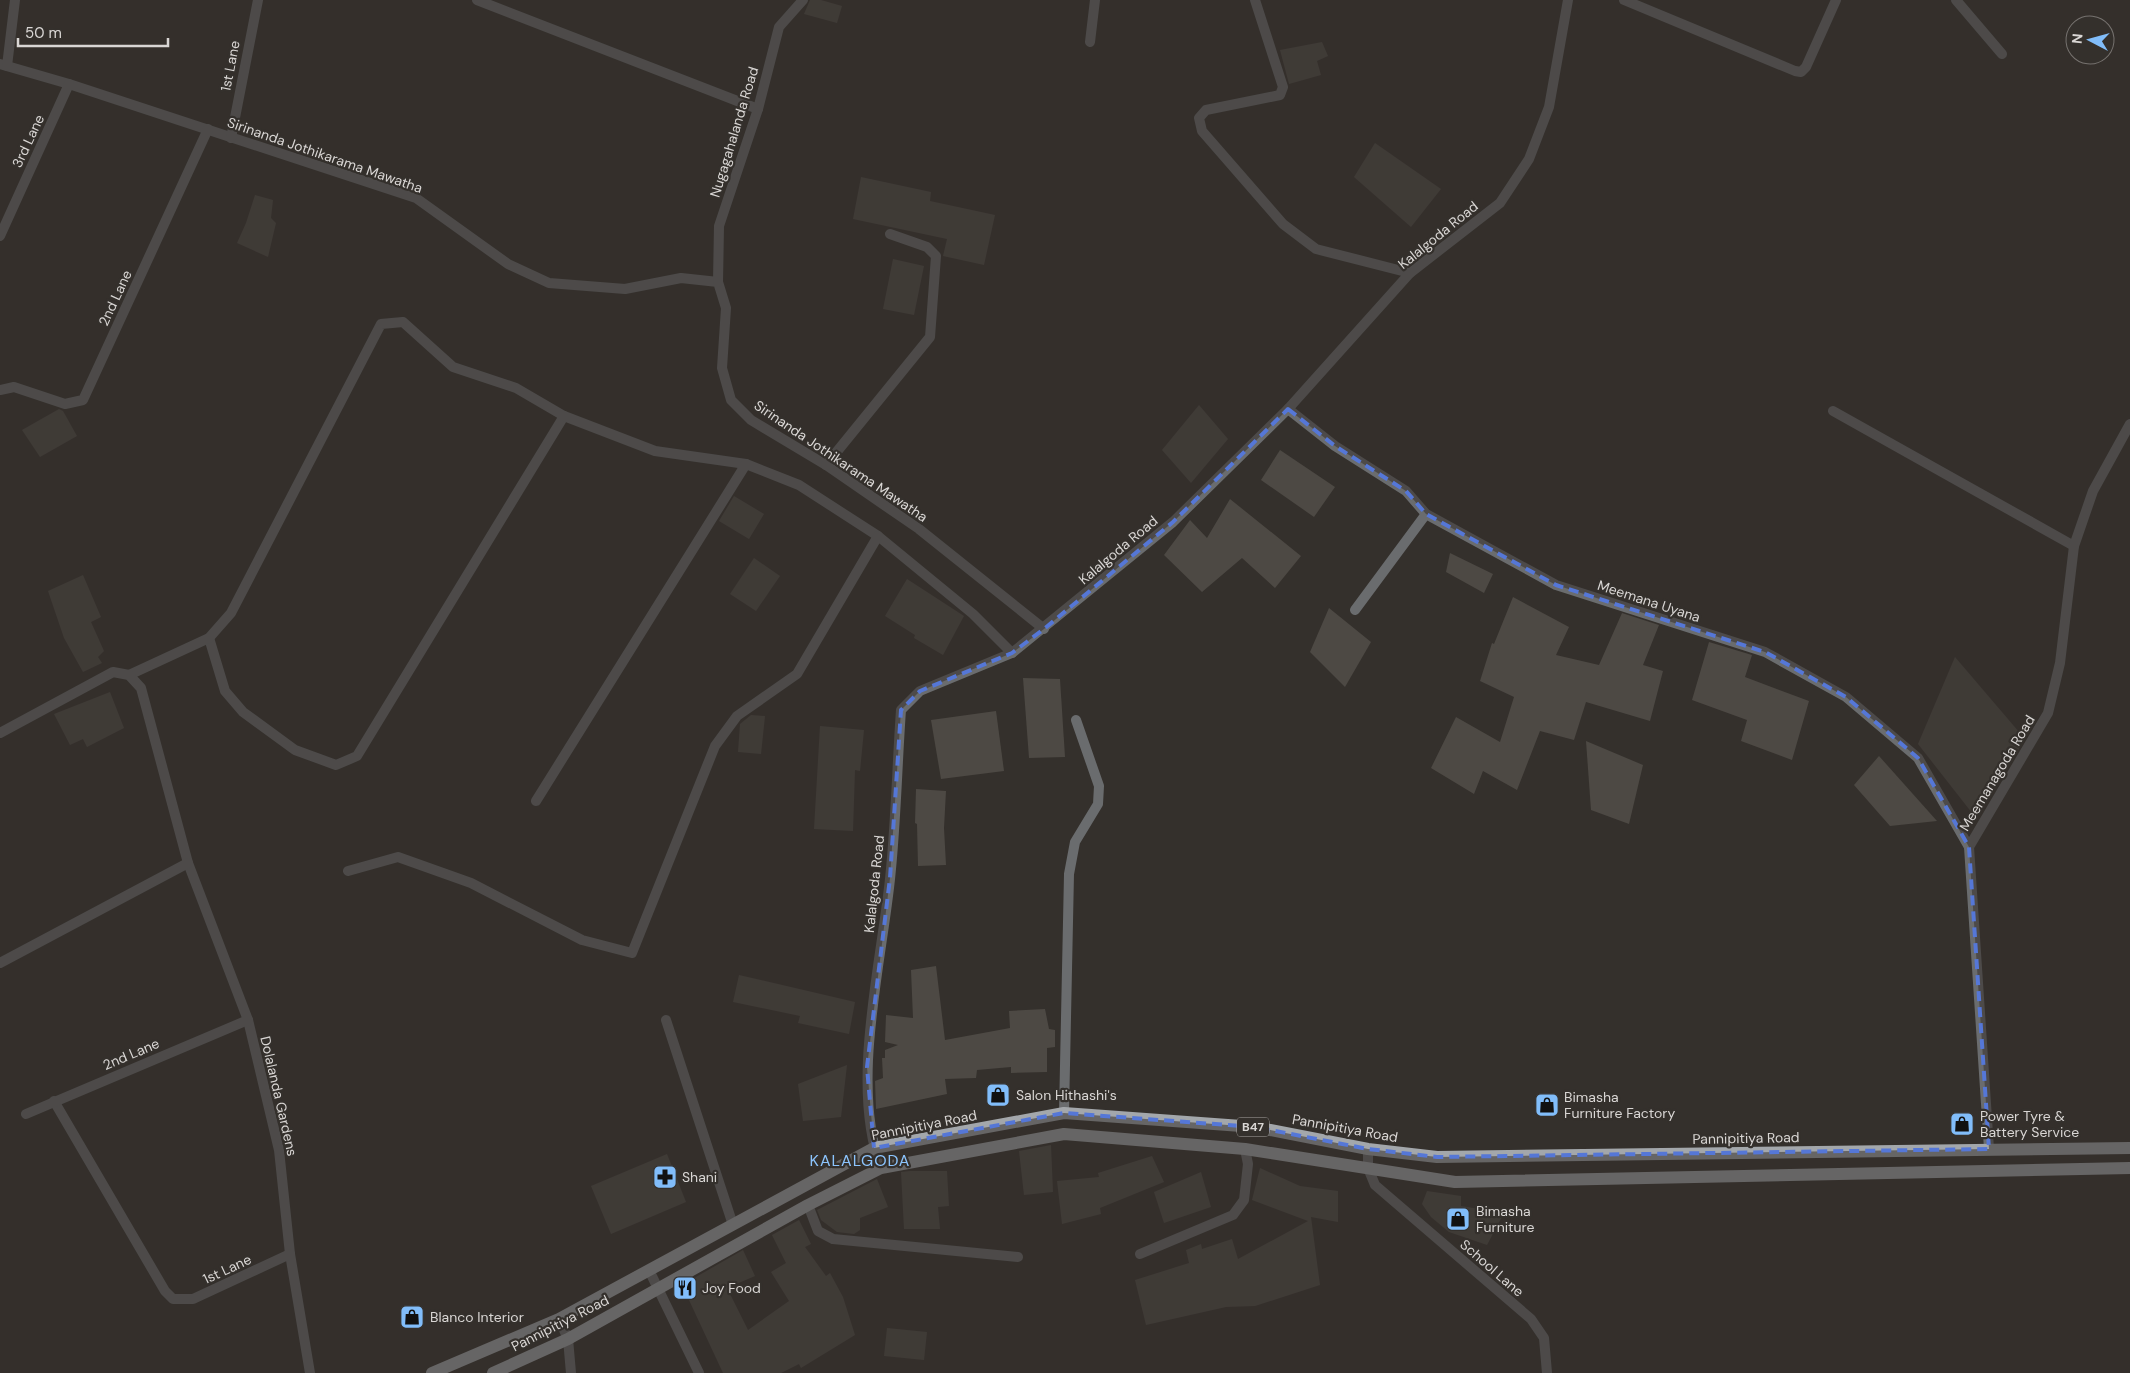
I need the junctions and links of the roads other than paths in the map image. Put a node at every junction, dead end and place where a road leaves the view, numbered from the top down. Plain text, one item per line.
1 (15, 0) edge
2 (258, 0) edge
3 (476, 0) edge
4 (803, 0) edge
5 (1096, 0) edge
6 (1255, 0) edge
7 (1568, 0) edge
8 (1624, 0) edge
9 (1836, 0) edge
10 (1956, 0) edge
11 (1090, 42) dead end
12 (2002, 54) dead end
13 (3, 65) edge
14 (69, 84) junction
15 (758, 110) junction
16 (208, 129) junction
17 (231, 138) junction
18 (890, 234) dead end
19 (0, 236) edge
20 (1410, 272) junction
21 (718, 282) junction
22 (0, 390) edge
23 (1288, 409) junction
24 (1833, 411) dead end
25 (564, 416) junction
26 (2130, 424) edge
27 (746, 464) junction
28 (826, 465) junction
29 (1426, 514) junction
30 (878, 536) junction
31 (2074, 546) junction
32 (1355, 610) dead end
33 (1044, 629) junction
34 (209, 638) junction
35 (1012, 653) junction
36 (129, 675) junction
37 (1076, 720) dead end
38 (0, 733) edge
39 (536, 801) dead end
40 (1969, 847) junction
41 (188, 863) junction
42 (348, 871) dead end
43 (0, 962) edge
44 (248, 1020) junction
45 (666, 1020) dead end
46 (54, 1101) junction
47 (1064, 1113) junction
48 (26, 1114) dead end
49 (874, 1148) junction
50 (2130, 1148) edge
51 (1245, 1149) junction
52 (1368, 1149) junction
53 (1989, 1149) junction
54 (881, 1168) junction
55 (1368, 1168) junction
56 (2130, 1168) edge
57 (808, 1205) junction
58 (732, 1226) junction
59 (290, 1254) junction
60 (1140, 1254) dead end
61 (1018, 1257) dead end
62 (649, 1270) junction
63 (659, 1288) junction
64 (559, 1318) junction
65 (568, 1339) junction
66 (310, 1373) edge
67 (432, 1373) edge
68 (494, 1373) edge
69 (571, 1373) edge
70 (699, 1373) edge
71 (1547, 1373) edge

1 - 13 street
2 - 17 street, 1st Lane
3 - 15 street
4 - 15 street, Nugagahalanda Road
5 - 11 street
6 - 20 street
7 - 20 street, Kalalgoda Road
8 - 9 street
10 - 12 street
13 - 14 street, Sirinanda Jothikarama Mawatha
14 - 16 street, Sirinanda Jothikarama Mawatha
14 - 19 street, 3rd Lane
15 - 21 street, Nugagahalanda Road
16 - 17 street, Sirinanda Jothikarama Mawatha
16 - 22 street, 2nd Lane
17 - 21 street, Sirinanda Jothikarama Mawatha
18 - 28 street
20 - 23 street, Kalalgoda Road
21 - 28 street, Sirinanda Jothikarama Mawatha
23 - 29 street, Meemana Uyana
23 - 33 street, Kalalgoda Road
24 - 31 street
25 - 27 street
25 - 34 street
25 - 34 street
26 - 31 street, Meemanagoda Road
27 - 30 street
27 - 39 street
28 - 33 street, Sirinanda Jothikarama Mawatha
29 - 32 street
29 - 40 street, Meemana Uyana
30 - 35 street
30 - 42 street
31 - 40 street, Meemanagoda Road
33 - 35 street, Kalalgoda Road
34 - 36 street
35 - 49 street, Kalalgoda Road
36 - 38 street
36 - 41 street, Dolalanda Gardens
37 - 47 street
40 - 53 street, Meemanagoda Road
41 - 43 street
41 - 44 street, Dolalanda Gardens
44 - 46 street, 2nd Lane
44 - 59 street, Dolalanda Gardens
45 - 58 street
46 - 48 street, 2nd Lane
46 - 59 street, 1st Lane
47 - 49 main road, Pannipitiya Road / B47
47 - 52 main road, Pannipitiya Road / B47
49 - 54 street, Kalalgoda Road
49 - 58 main road, Pannipitiya Road / B47
50 - 53 main road, Pannipitiya Road / B47
51 - 54 main road, Pannipitiya Road / B47
51 - 55 main road, Pannipitiya Road / B47
51 - 60 street
52 - 53 main road, Pannipitiya Road / B47
52 - 55 street, School Lane
54 - 57 main road, Pannipitiya Road / B47
55 - 56 main road, Pannipitiya Road / B47
55 - 71 street, School Lane
57 - 61 street
57 - 63 main road, Pannipitiya Road / B47
58 - 62 main road, Pannipitiya Road / B47
59 - 66 street, Dolalanda Gardens
62 - 63 street
62 - 64 main road, Pannipitiya Road / B47
63 - 65 main road, Pannipitiya Road / B47
63 - 70 street
64 - 65 street
64 - 67 main road, Pannipitiya Road / B47
65 - 68 main road, Pannipitiya Road / B47
65 - 69 street

